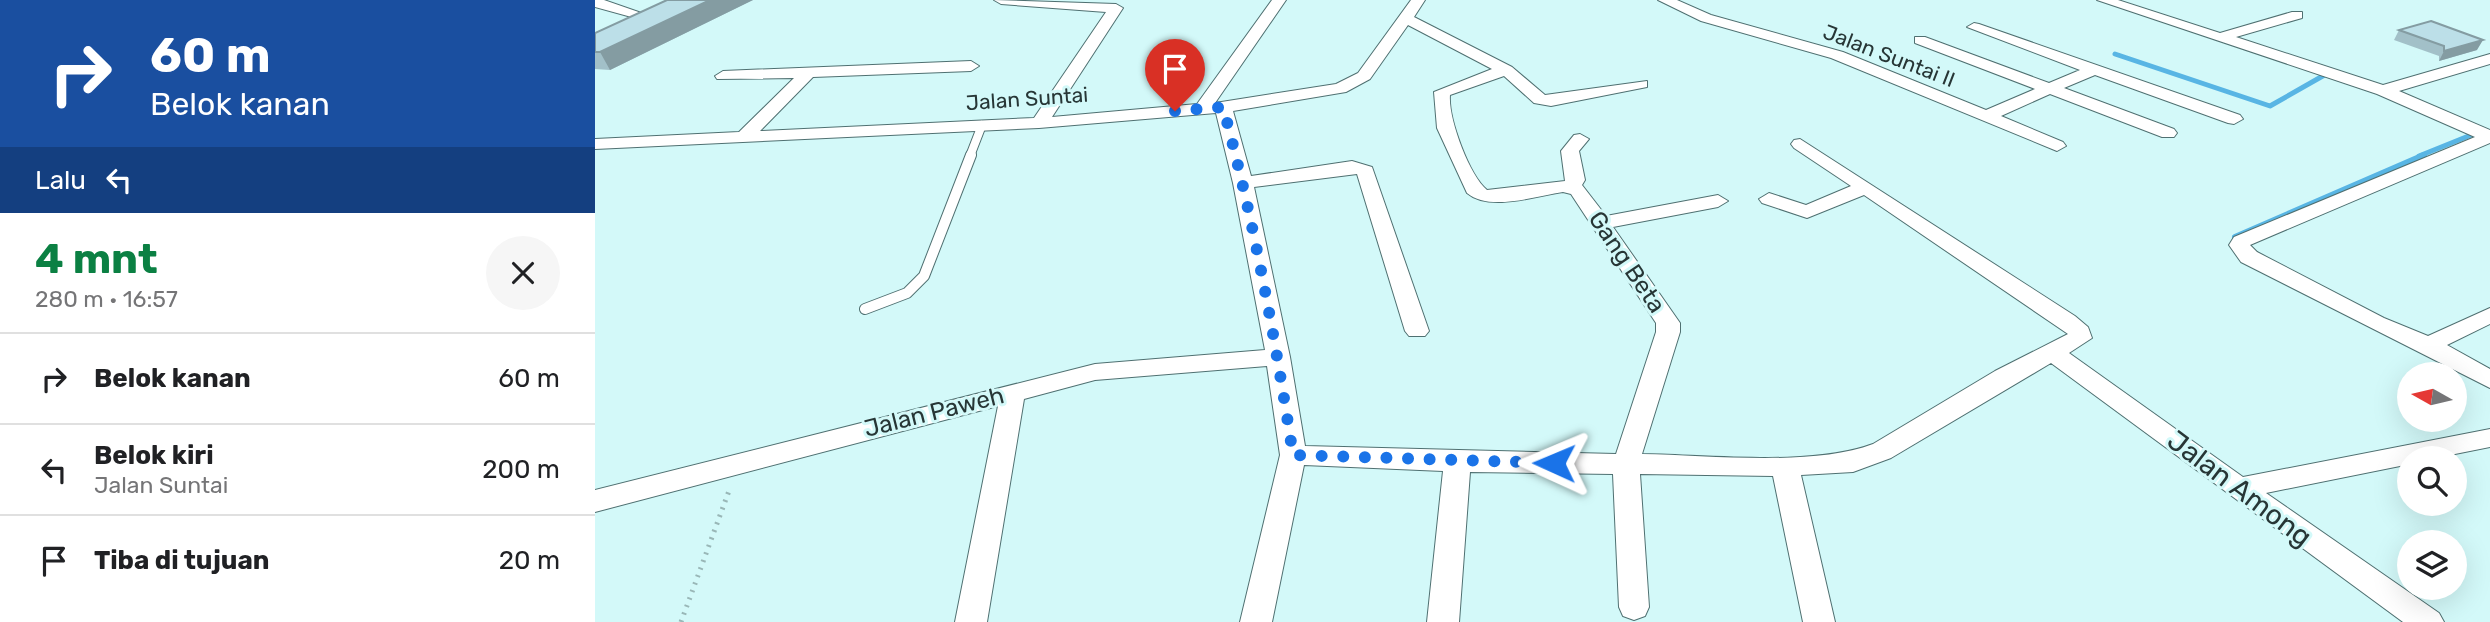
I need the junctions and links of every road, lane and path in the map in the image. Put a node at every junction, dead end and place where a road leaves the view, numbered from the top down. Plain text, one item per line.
1 (1001, 0) edge
2 (1279, 0) edge
3 (1418, 0) edge
4 (1665, 0) edge
5 (2104, 0) edge
6 (595, 2) edge
7 (1120, 4) edge
8 (653, 14) joint
9 (2297, 15) dead end
10 (1407, 19) junction
11 (623, 27) edge
12 (1974, 27) dead end
13 (2221, 37) junction
14 (1920, 40) dead end
15 (2490, 59) edge
16 (971, 66) dead end
17 (2095, 69) junction
18 (1506, 70) junction
19 (810, 72) junction
20 (723, 76) dead end
21 (1641, 84) dead end
22 (2048, 90) junction
23 (2383, 90) junction
24 (1213, 108) junction
25 (1986, 116) junction
26 (2234, 119) dead end
27 (1039, 123) junction
28 (982, 125) junction
29 (2168, 133) dead end
30 (744, 137) junction
31 (2490, 137) edge
32 (1580, 139) dead end
33 (595, 144) edge
34 (1800, 144) dead end
35 (2057, 146) dead end
36 (1244, 183) junction
37 (1866, 187) junction
38 (1571, 188) junction
39 (1769, 199) dead end
40 (1718, 201) dead end
41 (1601, 223) junction
42 (865, 309) dead end
43 (2490, 315) edge
44 (1417, 331) dead end
45 (2429, 345) junction
46 (2053, 353) junction
47 (1278, 357) junction
48 (2490, 380) edge
49 (1013, 392) junction
50 (2490, 438) edge
51 (1293, 455) junction
52 (1457, 461) junction
53 (739, 463) junction
54 (1626, 464) junction
55 (1785, 467) junction
56 (2241, 488) junction
57 (595, 501) edge
58 (1634, 607) dead end
59 (681, 622) edge
60 (971, 622) edge
61 (1256, 622) edge
62 (1443, 622) edge
63 (1819, 622) edge
64 (2428, 622) edge

1 - 7 street
2 - 24 street
3 - 10 street, Jalan Suntai
4 - 25 street, Jalan Suntai II
5 - 13 street
6 - 8 street
7 - 27 street
8 - 11 street
9 - 13 street
10 - 18 street
10 - 24 street, Jalan Suntai
12 - 17 street
13 - 23 street
14 - 22 street
15 - 23 street
16 - 19 street
17 - 22 street
17 - 26 street
18 - 21 street
18 - 38 street
19 - 20 street
19 - 30 street
22 - 25 street
22 - 29 street
23 - 31 street
24 - 27 street, Jalan Suntai
24 - 36 street
25 - 35 street, Jalan Suntai II
27 - 28 street, Jalan Suntai
28 - 30 street, Jalan Suntai
28 - 42 lane
30 - 33 street, Jalan Suntai
31 - 45 street
32 - 38 street
34 - 37 street
36 - 44 street
36 - 47 street
37 - 39 street
37 - 46 street
38 - 41 street, Gang Beta
40 - 41 street
41 - 54 street, Gang Beta
43 - 45 street
45 - 48 street
46 - 55 street
46 - 56 street, Jalan Among
47 - 49 street, Jalan Paweh
47 - 51 street
49 - 53 street, Jalan Paweh
49 - 60 street
50 - 56 street
51 - 52 street
51 - 61 street
52 - 54 street
52 - 62 street
53 - 57 street, Jalan Paweh
53 - 59 path
54 - 55 street
54 - 58 street
55 - 63 street
56 - 64 street, Jalan Among

